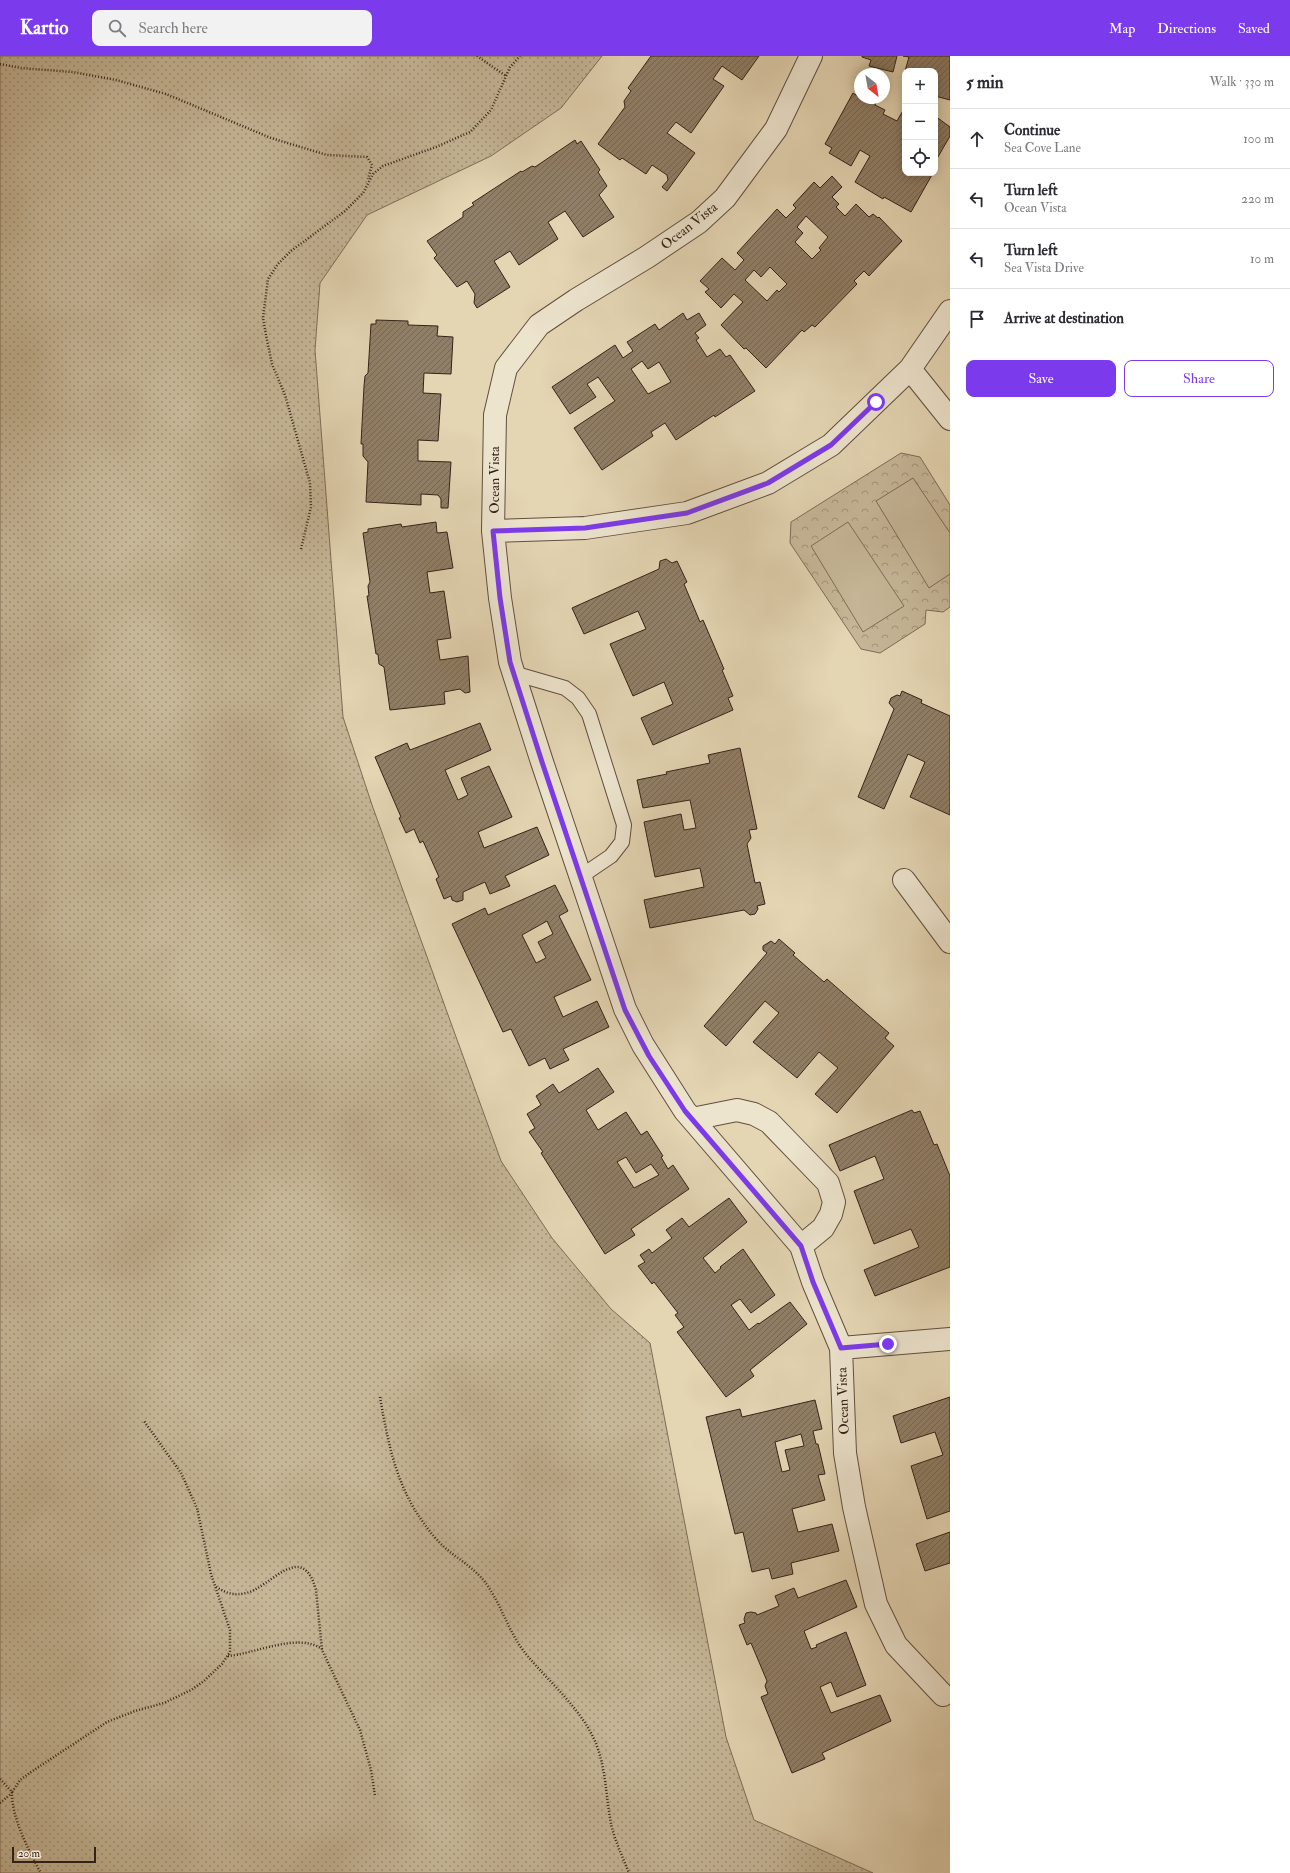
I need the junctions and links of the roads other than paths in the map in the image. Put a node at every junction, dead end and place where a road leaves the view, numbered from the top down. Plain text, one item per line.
1 (811, 56) edge
2 (950, 311) edge
3 (910, 369) junction
4 (950, 419) edge
5 (493, 531) junction
6 (513, 673) junction
7 (580, 876) junction
8 (904, 880) dead end
9 (950, 942) edge
10 (692, 1119) junction
11 (801, 1246) junction
12 (950, 1339) edge
13 (841, 1348) junction
14 (943, 1695) dead end

1 - 5 street, Ocean Vista
2 - 3 street
3 - 4 street
3 - 5 street
5 - 6 street, Ocean Vista
6 - 7 street, Ocean Vista
6 - 7 lane
7 - 10 street, Ocean Vista
8 - 9 street
10 - 11 street, Ocean Vista
10 - 11 street
11 - 13 street, Ocean Vista
12 - 13 street
13 - 14 street, Ocean Vista

